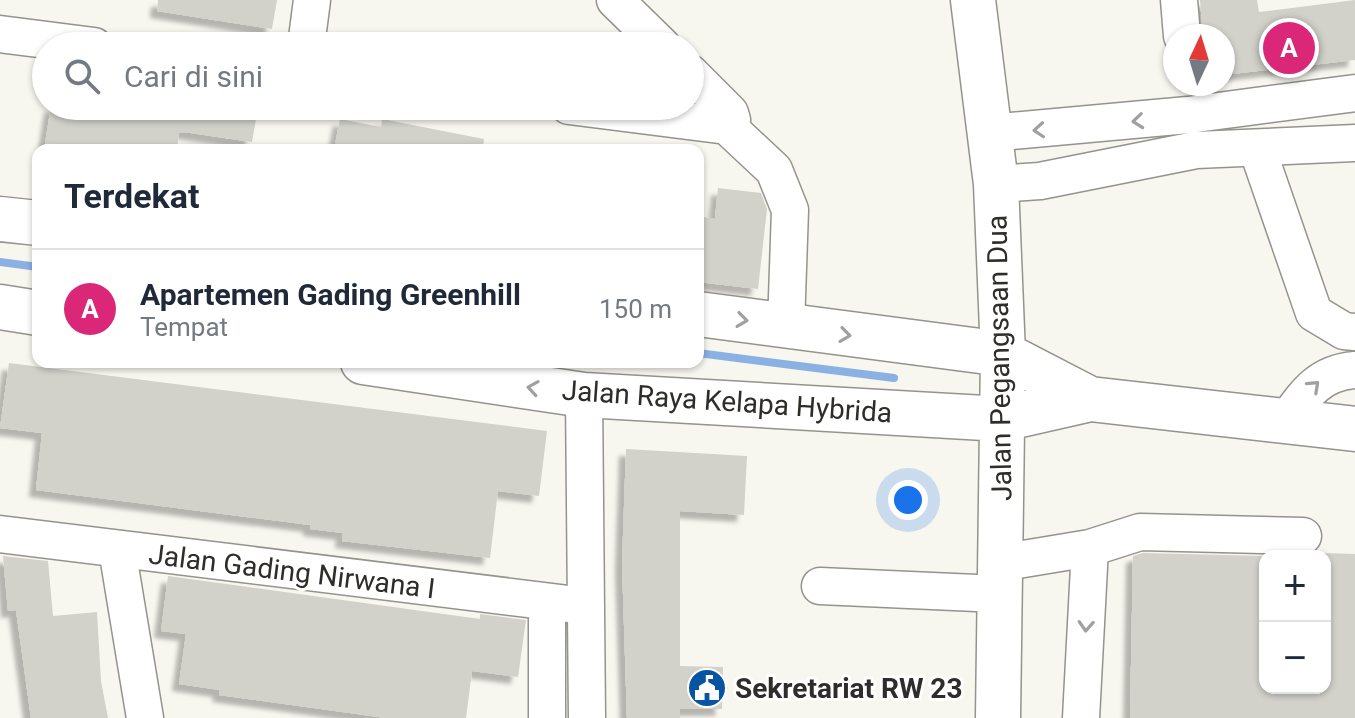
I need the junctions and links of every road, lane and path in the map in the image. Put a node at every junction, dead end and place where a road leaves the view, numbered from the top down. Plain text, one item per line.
1 (312, 0) edge
2 (615, 0) edge
3 (973, 0) edge
4 (1179, 0) edge
5 (1181, 24) edge
6 (308, 32) edge
7 (648, 32) edge
8 (0, 34) edge
9 (32, 38) edge
10 (704, 87) edge
11 (1355, 93) edge
12 (1187, 100) edge
13 (680, 120) edge
14 (727, 126) junction
15 (989, 133) junction
16 (1355, 143) edge
17 (1257, 148) junction
18 (996, 184) junction
19 (0, 219) edge
20 (32, 222) edge
21 (0, 307) edge
22 (1001, 308) junction
23 (32, 312) edge
24 (704, 315) edge
25 (786, 326) junction
26 (1355, 332) edge
27 (925, 345) junction
28 (1003, 354) junction
29 (403, 368) edge
30 (1355, 370) edge
31 (584, 395) junction
32 (1090, 399) junction
33 (946, 414) junction
34 (1002, 419) junction
35 (1286, 421) junction
36 (1355, 429) edge
37 (0, 534) edge
38 (1303, 536) dead end
39 (1090, 548) junction
40 (117, 549) junction
41 (999, 578) junction
42 (820, 586) dead end
43 (547, 602) junction
44 (585, 606) junction
45 (145, 718) edge
46 (547, 718) edge
47 (587, 718) edge
48 (998, 718) edge
49 (1081, 718) edge

1 - 6 street
2 - 7 street
3 - 15 main road, Jalan Pegangsaan Dua
4 - 5 street
8 - 9 street
10 - 14 street
11 - 12 street
12 -> 15 street
13 - 14 street
14 - 25 street
15 - 18 main road, Jalan Pegangsaan Dua
16 - 17 street
17 - 18 street
17 - 26 street
18 - 22 main road, Jalan Pegangsaan Dua
19 - 20 main road
21 - 23 main road
22 - 27 main road
22 - 28 main road, Jalan Pegangsaan Dua
24 -> 25 main road, Jalan Raya Kelapa Hybrida
25 -> 27 main road, Jalan Raya Kelapa Hybrida
27 - 28 main road, Jalan Raya Kelapa Hybrida
27 - 33 main road
28 - 32 main road, Jalan Raya Kelapa Hybrida
28 - 34 main road, Jalan Pegangsaan Dua
31 -> 29 main road, Jalan Raya Kelapa Hybrida
35 -> 30 street
31 - 33 main road, Jalan Raya Kelapa Hybrida
31 - 44 street
32 - 34 main road, Jalan Raya Kelapa Hybrida
32 - 35 main road, Jalan Raya Kelapa Hybrida
33 - 34 main road, Jalan Raya Kelapa Hybrida
34 - 41 main road, Jalan Pegangsaan Dua
35 - 36 main road, Jalan Raya Kelapa Hybrida
37 - 40 street, Jalan Gading Nirwana I
38 - 39 street
39 - 41 street
39 -> 49 street
40 - 43 street, Jalan Gading Nirwana I
40 - 45 street
41 - 42 street
41 - 48 main road, Jalan Pegangsaan Dua
43 - 44 street, Jalan Gading Nirwana I
43 - 46 street
44 - 47 street

